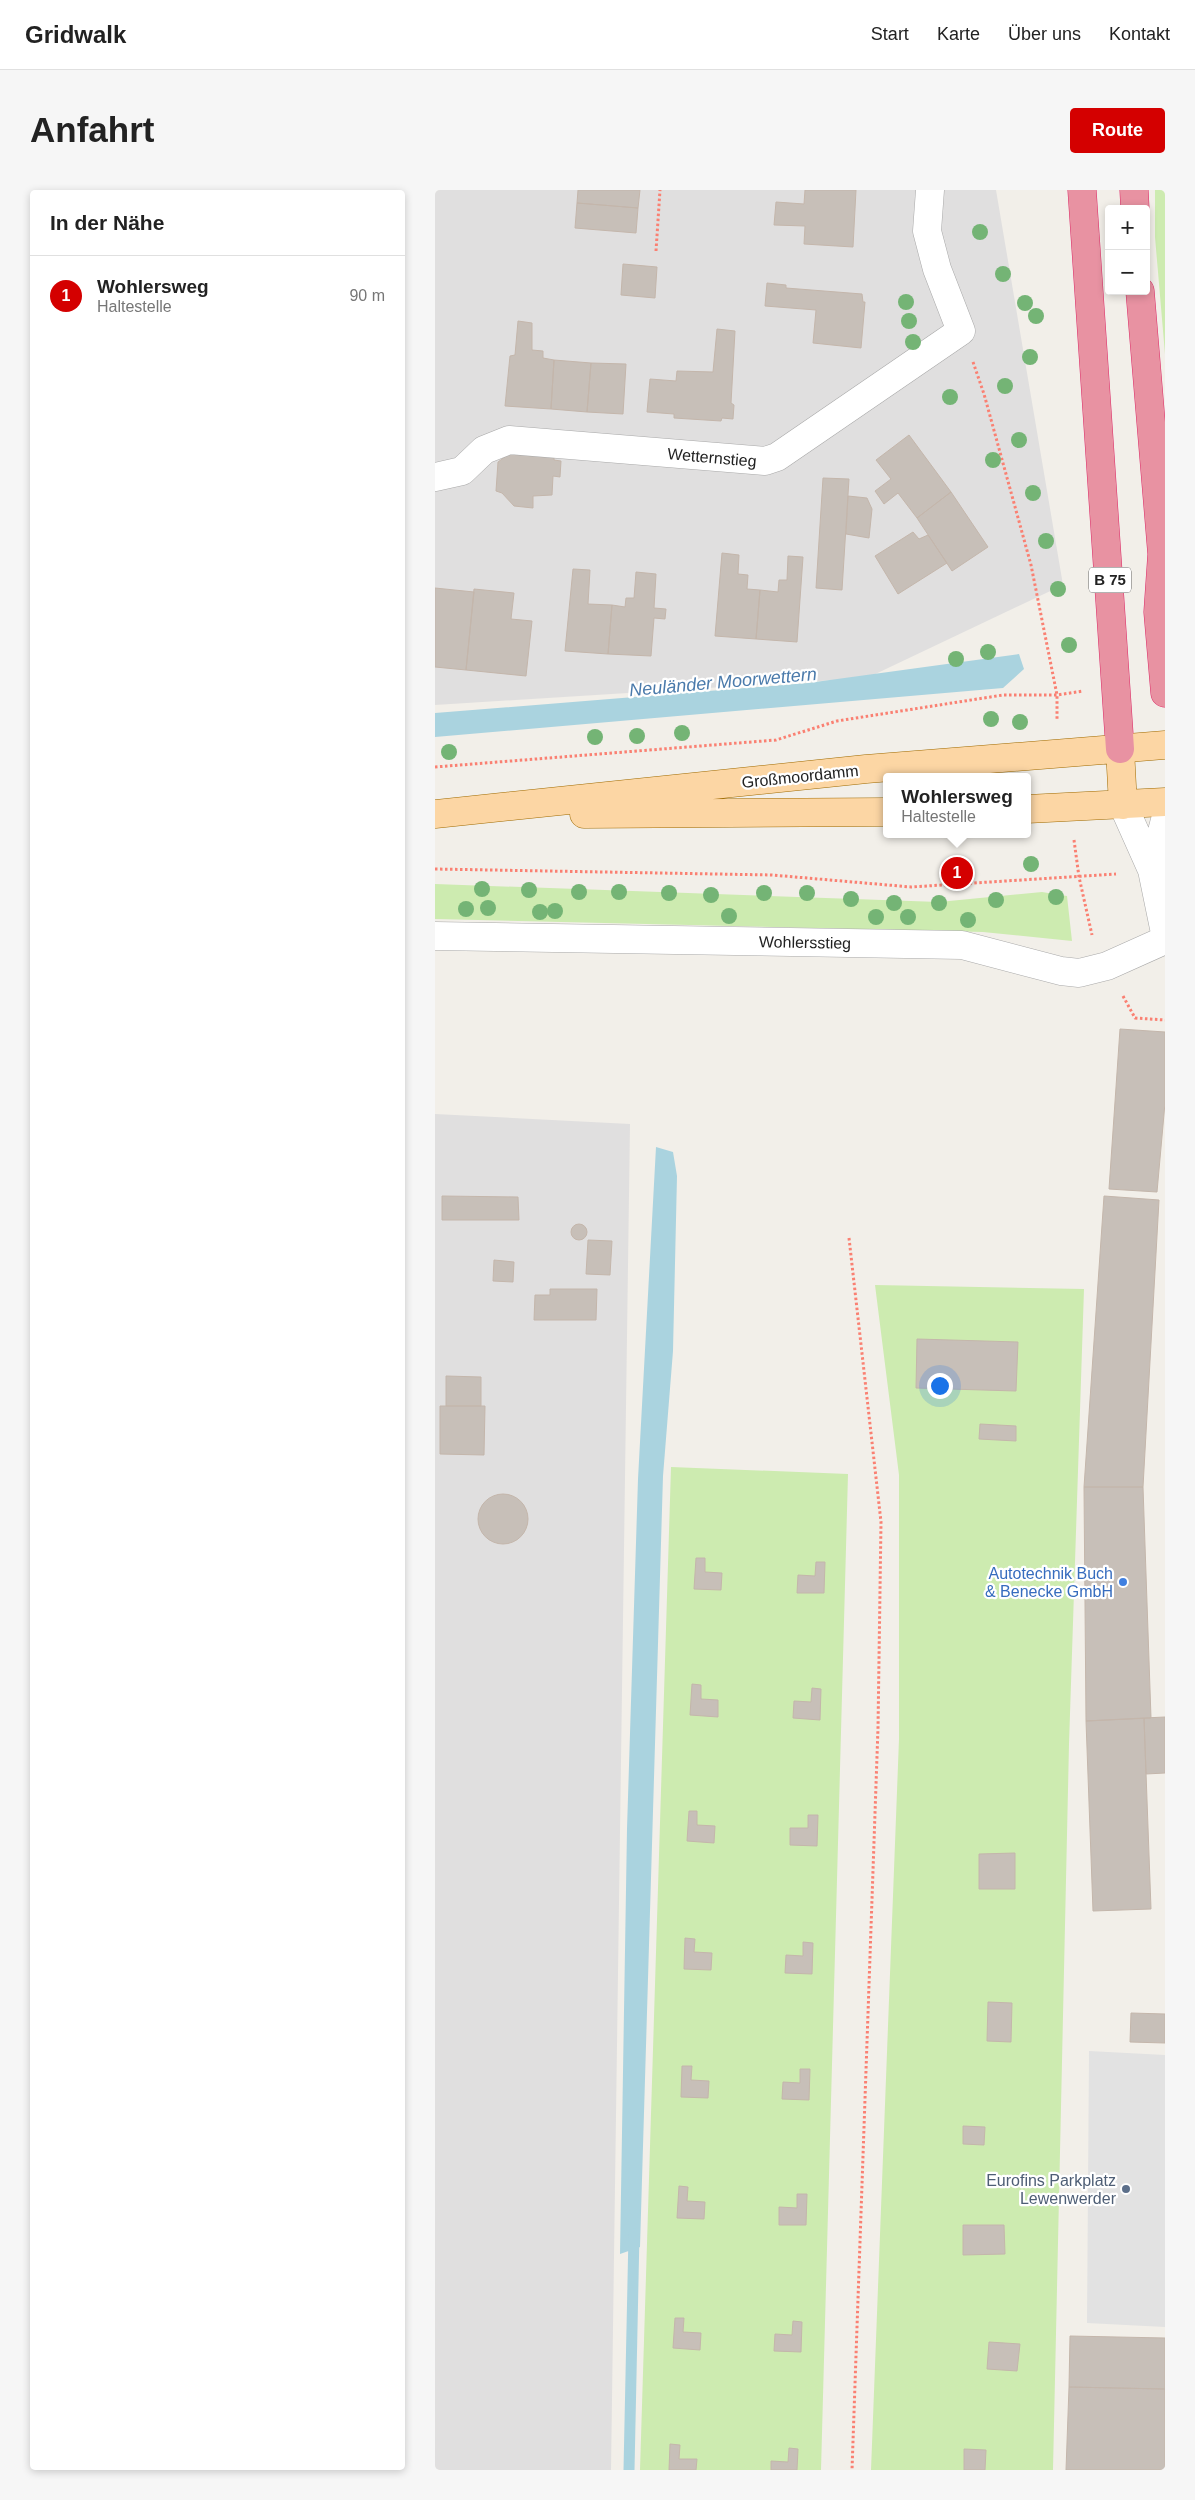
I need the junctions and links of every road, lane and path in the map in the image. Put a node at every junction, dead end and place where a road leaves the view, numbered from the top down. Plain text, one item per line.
1 (660, 190) edge
2 (930, 190) edge
3 (1082, 190) edge
4 (1134, 190) edge
5 (1135, 205) edge
6 (656, 251) dead end
7 (1140, 295) edge
8 (961, 332) junction
9 (435, 477) edge
10 (1164, 557) edge
11 (1086, 690) dead end
12 (1165, 693) edge
13 (1057, 695) junction
14 (1058, 728) dead end
15 (1165, 745) edge
16 (1120, 749) junction
17 (435, 767) edge
18 (1165, 802) edge
19 (1123, 806) junction
20 (1031, 809) edge
21 (883, 812) edge
22 (435, 815) edge
23 (1165, 820) edge
24 (1074, 842) dead end
25 (435, 869) edge
26 (1152, 870) junction
27 (1109, 874) dead end
28 (1079, 877) junction
29 (1165, 933) edge
30 (435, 936) edge
31 (1165, 940) edge
32 (849, 1238) dead end
33 (852, 2470) edge

1 - 6 path
2 - 8 street
3 - 16 highway, B 75
4 - 5 highway
7 - 10 highway
8 - 9 street, Wetternstieg
8 - 13 path
10 - 12 highway
11 - 13 path
13 - 14 path
13 - 17 path
15 - 16 main road, Großmoordamm
16 - 19 main road
16 - 22 main road, Großmoordamm
18 - 19 main road
19 - 20 main road
19 - 26 street
21 - 22 main road, Großmoordamm
23 - 26 street
24 - 28 path
25 - 28 path
26 - 29 street
27 - 28 path
30 - 31 street, Wohlersstieg
32 - 33 path

